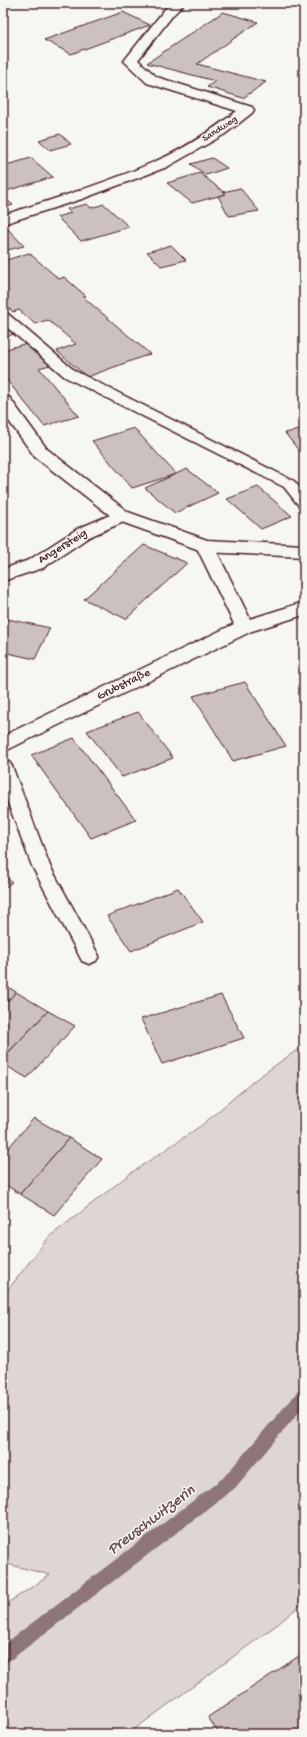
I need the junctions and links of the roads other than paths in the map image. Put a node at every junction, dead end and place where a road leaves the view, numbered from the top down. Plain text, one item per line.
1 (179, 3) edge
2 (3, 220) edge
3 (3, 317) edge
4 (3, 402) edge
5 (304, 503) edge
6 (122, 516) junction
7 (205, 546) junction
8 (304, 551) edge
9 (3, 575) edge
10 (304, 608) edge
11 (245, 627) junction
12 (3, 745) edge
13 (3, 766) edge
14 (89, 956) dead end

1 - 2 street, Sandweg
3 - 5 lane
4 - 6 street
6 - 7 street
6 - 9 street, Angersteig
7 - 8 street
7 - 11 street
10 - 11 street, Grubstraße
11 - 12 street, Grubstraße
13 - 14 lane

